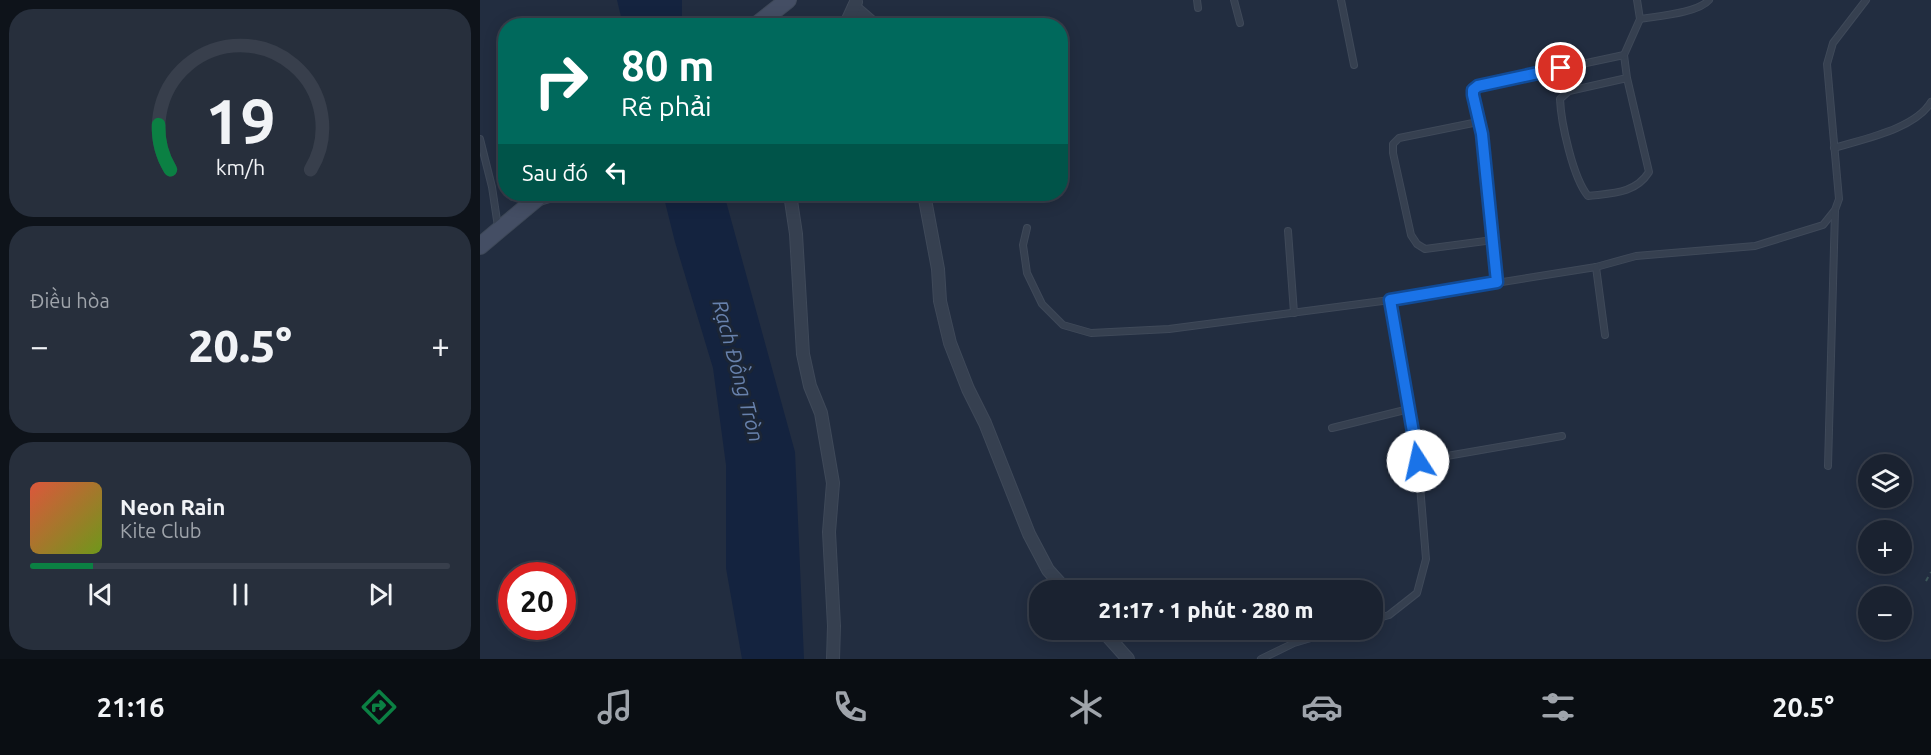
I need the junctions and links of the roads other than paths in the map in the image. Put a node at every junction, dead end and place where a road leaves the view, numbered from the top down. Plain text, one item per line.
1 (788, 0) edge
2 (1197, 0) edge
3 (1234, 0) edge
4 (1341, 0) edge
5 (1637, 0) edge
6 (1709, 0) edge
7 (1866, 0) edge
8 (856, 4) edge
9 (1198, 8) dead end
10 (765, 18) edge
11 (850, 18) edge
12 (869, 18) edge
13 (1640, 19) junction
14 (1239, 23) dead end
15 (1624, 55) junction
16 (1354, 65) dead end
17 (1627, 78) junction
18 (1931, 102) edge
19 (1478, 122) junction
20 (480, 139) edge
21 (1834, 148) junction
22 (533, 201) edge
23 (791, 201) edge
24 (925, 201) edge
25 (1835, 210) junction
26 (1027, 228) dead end
27 (499, 230) junction
28 (1288, 231) dead end
29 (1493, 240) junction
30 (480, 246) edge
31 (1596, 267) junction
32 (1497, 282) junction
33 (1390, 300) junction
34 (1294, 313) junction
35 (1605, 335) dead end
36 (1409, 409) junction
37 (1332, 428) dead end
38 (1562, 436) dead end
39 (1418, 461) junction
40 (1828, 466) dead end
41 (1057, 580) edge
42 (1383, 617) edge
43 (1111, 640) edge
44 (1304, 640) edge
45 (833, 659) edge
46 (1128, 659) edge
47 (1261, 659) edge

1 - 10 main road
2 - 9 lane
3 - 14 lane
4 - 16 lane
5 - 13 lane
6 - 13 lane
7 - 21 lane
8 - 11 street
8 - 12 street
13 - 15 lane
15 - 17 lane
15 - 19 lane
17 - 17 lane
18 - 21 lane
19 - 29 lane
19 - 29 lane
20 - 27 lane
21 - 25 lane
22 - 27 main road
23 - 45 street
24 - 41 street
25 - 31 lane
25 - 40 lane
26 - 34 lane
27 - 30 main road
28 - 34 lane
29 - 32 lane
31 - 32 lane
31 - 35 lane
32 - 33 lane
33 - 34 lane
33 - 36 lane
36 - 37 lane
36 - 39 lane
38 - 39 lane
39 - 42 lane
43 - 46 street
44 - 47 lane

